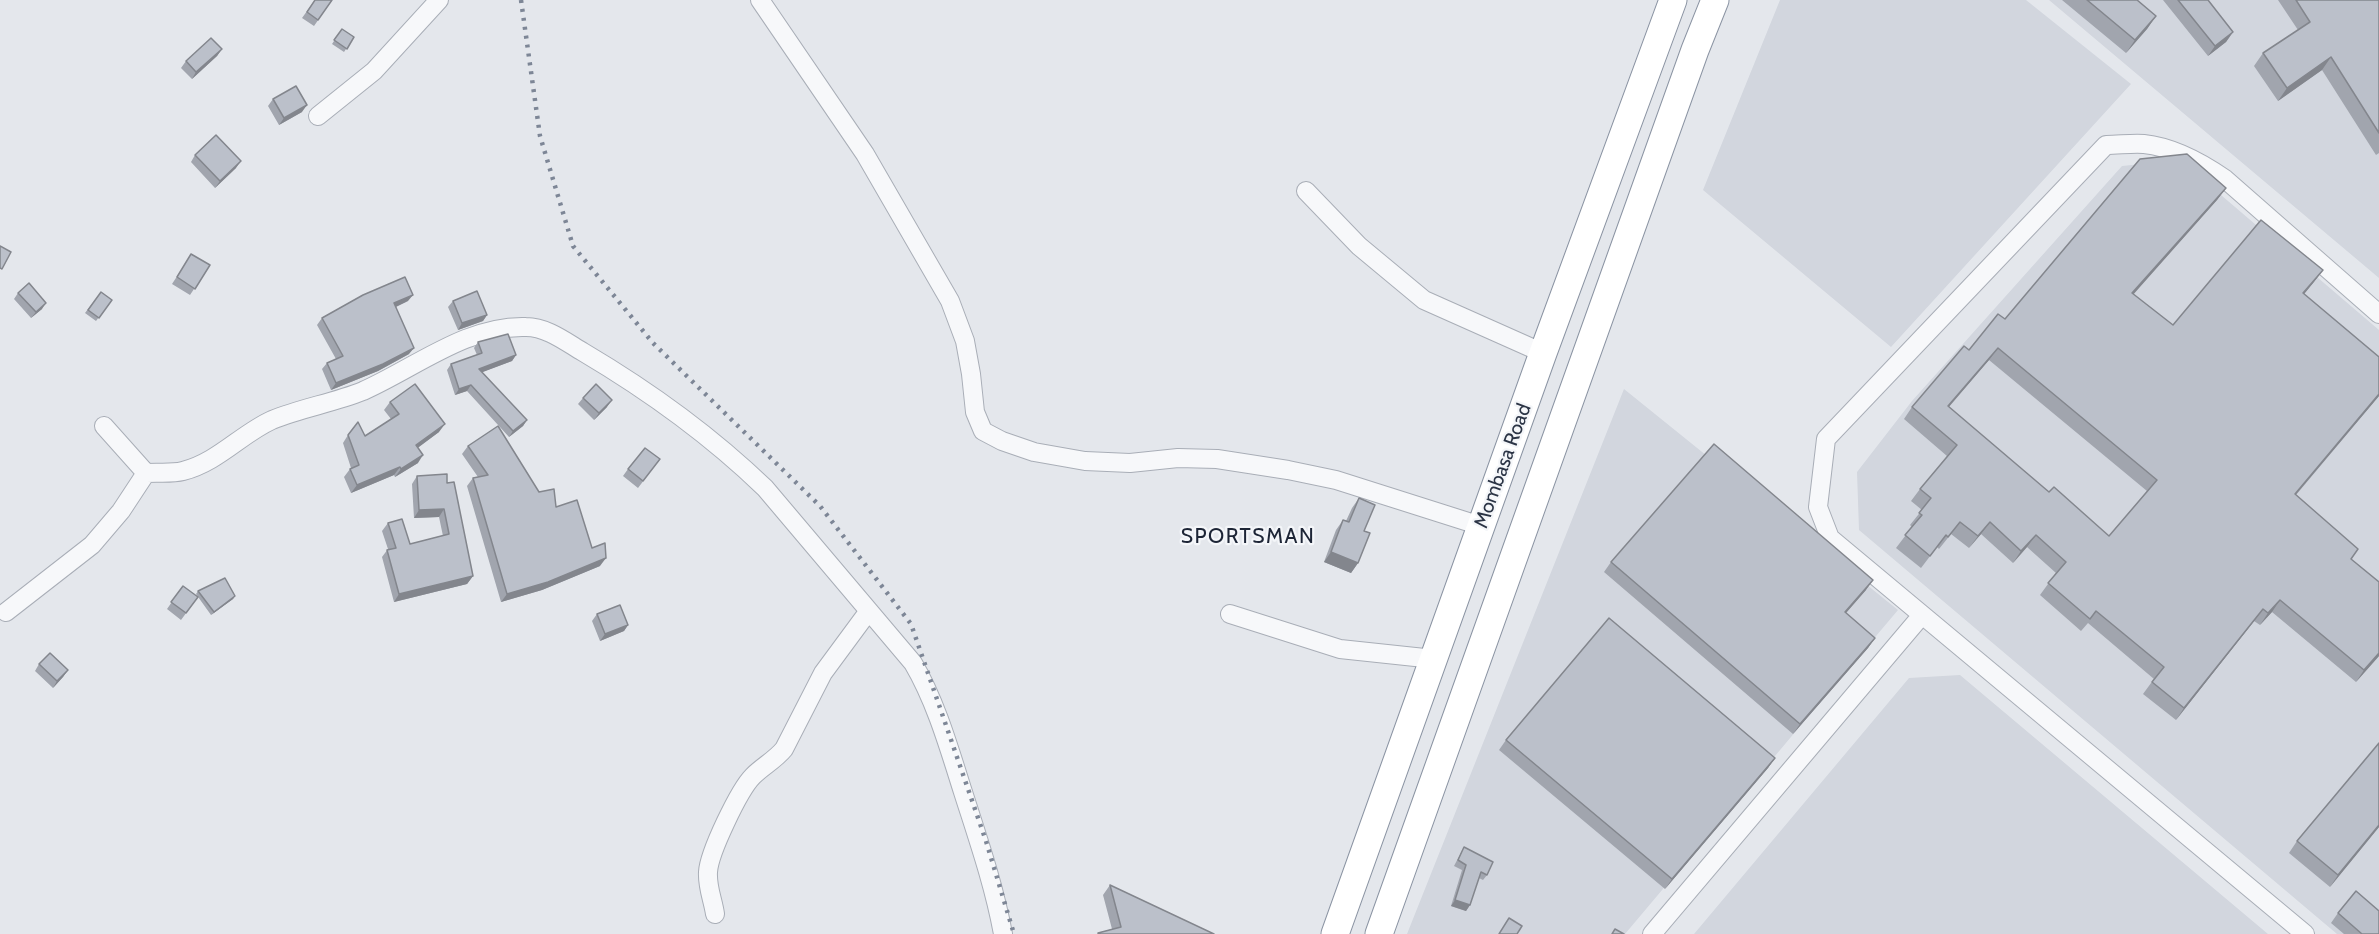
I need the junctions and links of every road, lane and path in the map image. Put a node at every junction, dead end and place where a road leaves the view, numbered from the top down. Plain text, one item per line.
1 (440, 0) edge
2 (760, 0) edge
3 (1673, 0) edge
4 (1715, 0) edge
5 (318, 116) dead end
6 (1306, 191) dead end
7 (2379, 314) edge
8 (1543, 353) junction
9 (104, 426) dead end
10 (146, 473) junction
11 (1481, 526) junction
12 (6, 612) dead end
13 (868, 612) junction
14 (1230, 614) dead end
15 (1922, 615) junction
16 (1434, 659) junction
17 (715, 914) dead end
18 (1003, 934) edge
19 (1335, 934) edge
20 (1380, 934) edge
21 (1652, 934) edge
22 (2305, 934) edge

1 - 5 street
2 - 11 street
3 - 8 highway, Mombasa Road
4 - 20 highway, Mombasa Road
6 - 8 street
7 - 15 street
8 - 11 highway, Mombasa Road
9 - 10 street
10 - 12 street
10 - 13 street
11 - 16 highway, Mombasa Road
13 - 17 street
13 - 18 street
14 - 16 street
15 - 21 street
15 - 22 street
16 - 19 highway, Mombasa Road

